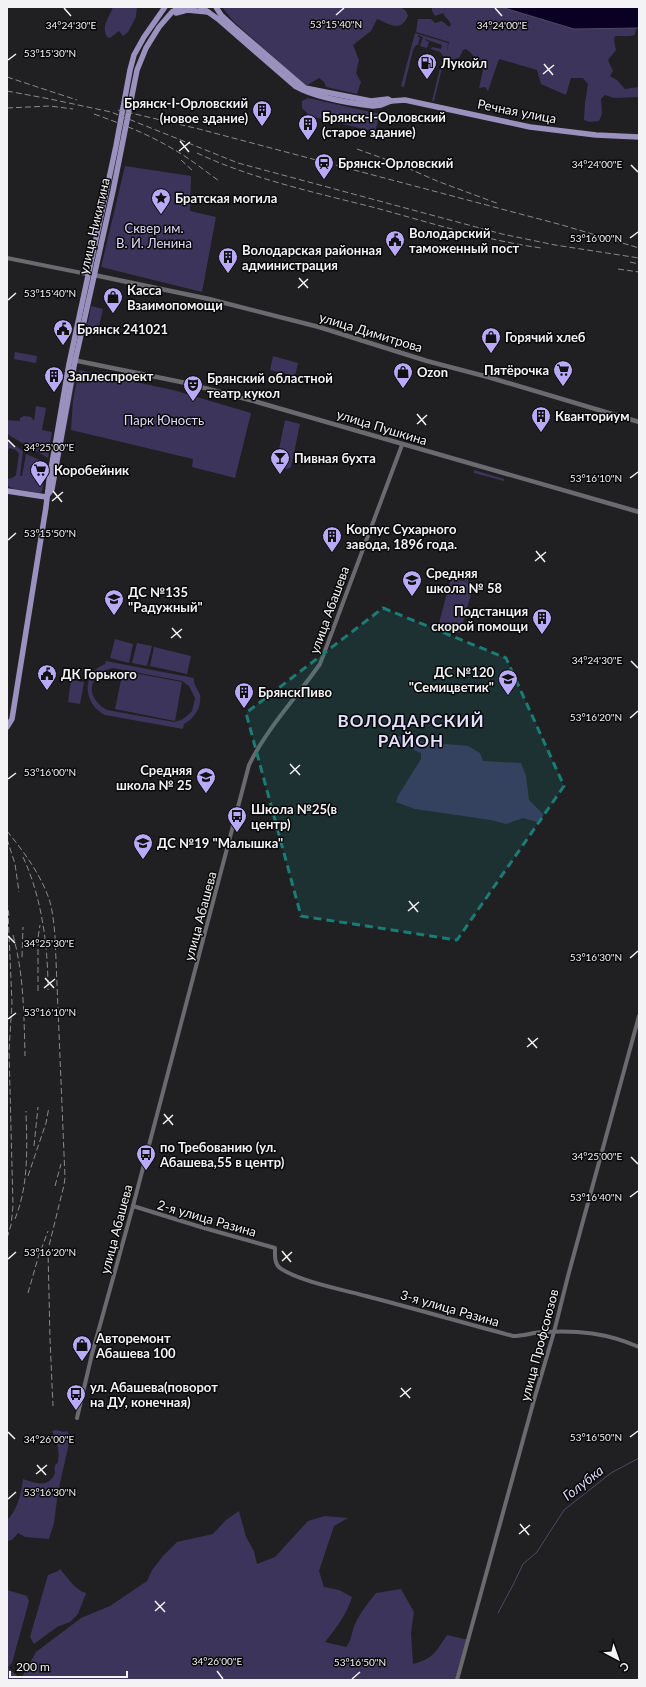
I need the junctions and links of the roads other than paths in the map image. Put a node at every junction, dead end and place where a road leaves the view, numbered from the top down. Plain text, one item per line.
1 (165, 7) edge
2 (181, 7) edge
3 (201, 7) edge
4 (216, 7) edge
5 (208, 12) junction
6 (159, 27) junction
7 (391, 101) junction
8 (639, 137) edge
9 (7, 258) edge
10 (87, 274) junction
11 (94, 275) junction
12 (73, 360) junction
13 (639, 422) edge
14 (402, 445) junction
15 (7, 491) edge
16 (46, 497) junction
17 (639, 512) edge
18 (7, 727) edge
19 (639, 1016) edge
20 (133, 1206) junction
21 (275, 1248) joint
22 (554, 1332) junction
23 (639, 1347) edge
24 (77, 1418) dead end
25 (458, 1680) edge

1 - 10 main road, улица Никитина
2 - 6 main road
3 - 5 main road, Речная улица
4 - 7 main road, Речная улица
5 - 6 main road
5 - 7 main road, Речная улица
6 - 11 main road, улица Никитина
7 - 8 main road, Речная улица
9 - 10 street
10 - 12 main road, улица Никитина
11 - 12 main road, улица Никитина
11 - 13 main road, улица Димитрова
12 - 14 main road, улица Пушкина
12 - 16 main road, улица Никитина
14 - 17 main road, улица Пушкина
14 - 20 street, улица Абашева
15 - 16 main road
16 - 18 main road, улица Никитина
19 - 22 street, улица Профсоюзов
20 - 21 street, 2-я улица Разина
20 - 24 street, улица Абашева
21 - 22 street, 3-я улица Разина
22 - 23 street, 3-я улица Разина
22 - 25 street, улица Профсоюзов

